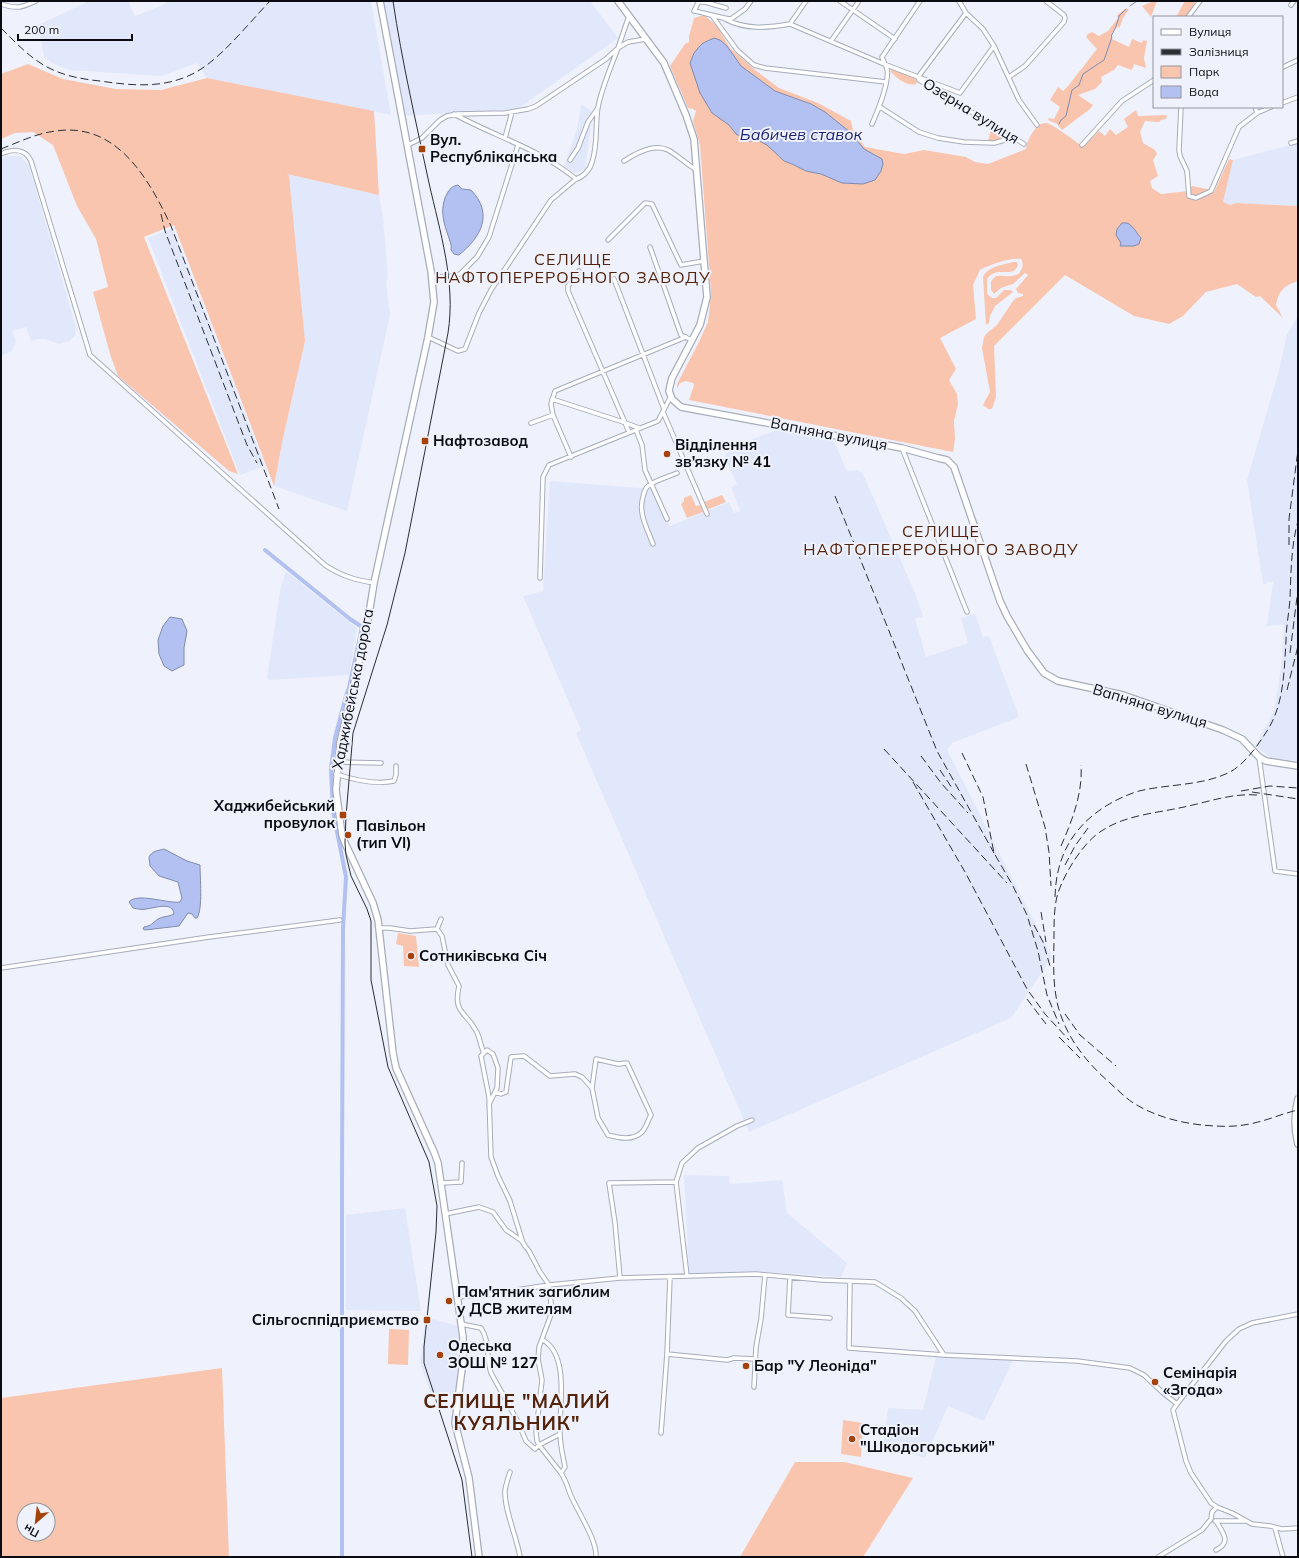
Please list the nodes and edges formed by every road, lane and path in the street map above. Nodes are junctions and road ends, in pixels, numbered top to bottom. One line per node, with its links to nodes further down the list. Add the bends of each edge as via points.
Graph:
1 (36, 1): 14 (street, via 20,8)
2 (380, 1): 53 (street, Хаджибейська дорога)
3 (618, 1): 19 (street)
4 (751, 1): 22 (street, via 745,10 731,19)
5 (806, 1): 23 (street)
6 (840, 1): 17 (street)
7 (859, 1): 17 (street)
8 (920, 1): 25 (street)
9 (959, 1): 18 (street)
10 (1046, 1): 33 (street, via 1065,18 1025,66)
11 (1200, 1): 20 (street)
12 (1294, 1): 15 (street)
13 (699, 2): 16 (street); 21 (street, via 694,11)
14 (1, 4)
15 (1291, 5)
16 (726, 8)
17 (853, 10): 25 (street); 26 (street)
18 (966, 13): 27 (street, via 983,28); 32 (street)
19 (629, 16): 24 (street); 28 (street)
20 (1189, 16)
21 (713, 17): 22 (street); 35 (street, via 737,50 754,65)
22 (725, 19): 23 (street, via 739,25 754,27)
23 (790, 24): 26 (street)
24 (646, 39): 28 (street, via 628,42); 59 (street, via 664,63 686,115 694,139)
25 (894, 39): 30 (street, via 882,57)
26 (831, 41): 30 (street)
27 (994, 46): 32 (street, via 960,93); 33 (street)
28 (618, 48): 38 (street); 43 (street, via 606,59 536,106)
29 (1298, 60): 31 (street)
30 (884, 64): 32 (street); 35 (street, via 887,70)
31 (1283, 66)
32 (918, 77): 49 (street, Озерна вулиця, via 922,84 976,114)
33 (1009, 77): 47 (street, via 1019,100)
34 (1153, 81): 55 (street, via 1122,101)
35 (886, 82): 39 (street)
36 (1298, 97): 37 (street)
37 (1283, 103)
38 (598, 107): 57 (street); 60 (street, via 592,164 587,172)
39 (880, 107): 46 (street); 49 (street, via 920,132 938,138 994,143)
40 (1181, 108): 44 (street, via 1180,156 1187,171 1190,197 1196,198 1211,191 1238,127)
41 (1256, 108): 44 (street)
42 (1268, 108): 44 (street)
43 (512, 112): 45 (street); 48 (street)
44 (1258, 113)
45 (454, 114): 48 (street); 53 (street, via 443,117 422,138)
46 (872, 124)
47 (1037, 125)
48 (505, 138): 54 (street)
49 (1012, 138): 52 (street, Озерна вулиця)
50 (1298, 141): 51 (street)
51 (1291, 143)
52 (1024, 144)
53 (408, 145): 65 (street, Хаджибейська дорога)
54 (518, 145): 60 (street); 65 (street, via 489,237 477,257 460,274)
55 (1082, 145)
56 (1, 154): 88 (street, via 19,150 31,161 90,355 321,561 344,576)
57 (570, 160)
58 (624, 161): 59 (street, via 635,153 652,148 667,149)
59 (697, 170): 63 (street)
60 (576, 178): 67 (street, via 551,200 490,290 465,349 458,351)
61 (608, 240): 63 (street, via 645,203 652,204 680,265)
62 (650, 247): 68 (street, via 681,335)
63 (704, 261): 69 (street, via 707,297 700,325)
64 (579, 271): 71 (street, via 568,286 568,291)
65 (432, 277): 67 (street, Хаджибейська дорога, via 434,302)
66 (614, 279): 70 (street)
67 (428, 337): 88 (street, Хаджибейська дорога)
68 (686, 337): 69 (street); 70 (street)
69 (692, 340): 72 (street, via 672,378)
70 (643, 355): 71 (street); 74 (street)
71 (602, 371): 73 (street, via 555,391); 76 (street)
72 (670, 396): 74 (street); 80 (street, Вапняна вулиця, via 681,407)
73 (552, 399): 75 (street); 76 (street)
74 (664, 410): 78 (street, via 658,421); 84 (street)
75 (554, 414): 77 (street); 81 (street)
76 (623, 422): 78 (street); 79 (street)
77 (531, 423)
78 (637, 429): 79 (street); 83 (street)
79 (629, 432): 81 (street)
80 (902, 448): 89 (street); 90 (street, Вапняна вулиця, via 942,459 954,467 1000,601 1027,650 1044,673 1058,680 1123,695 1223,730 1242,739)
81 (571, 457): 87 (street, via 549,466 543,477)
82 (677, 473): 83 (street)
83 (650, 484): 85 (street); 86 (street, via 640,504)
84 (707, 514)
85 (667, 519)
86 (653, 544)
87 (540, 578)
88 (374, 583): 91 (street, Хаджибейська дорога, via 366,632)
89 (967, 612)
90 (1259, 757): 94 (street, via 1276,764); 96 (street, via 1275,871)
91 (337, 762): 92 (street); 95 (street, Хаджибейська дорога)
92 (382, 763)
93 (396, 766): 95 (street, via 394,780 387,782)
94 (1298, 766)
95 (336, 774): 99 (street, Хаджибейська дорога, via 342,835 373,903)
96 (1298, 874)
97 (440, 919): 100 (street)
98 (340, 920): 101 (street)
99 (378, 928): 100 (street, via 410,931); 111 (street, Хаджибейська дорога, via 396,1068 434,1152)
100 (438, 929): 102 (street, via 442,936 448,966 459,986 458,1004 461,1012 476,1029)
101 (1, 968)
102 (484, 1053): 104 (street, via 487,1050 494,1054 498,1075); 106 (street, via 481,1056)
103 (592, 1088): 103 (street, via 598,1118 608,1135 623,1139 642,1132 651,1115 626,1063 618,1064 596,1059); 104 (street, via 582,1077 575,1074 550,1076 524,1056 516,1056 511,1057 506,1092)
104 (496, 1092): 106 (street)
105 (1298, 1099): 108 (street, via 1295,1116)
106 (490, 1104): 113 (street, via 491,1157 510,1201)
107 (752, 1120): 110 (street, via 736,1126 698,1148 682,1163)
108 (1298, 1144)
109 (462, 1163): 111 (street, via 461,1182)
110 (676, 1182): 115 (street); 118 (street, via 609,1183)
111 (442, 1183): 112 (street, Хаджибейська дорога)
112 (445, 1214): 113 (street, via 479,1207 485,1209 493,1212 506,1230); 121 (street, Хаджибейська дорога)
113 (522, 1241): 120 (street)
114 (765, 1275): 115 (street); 117 (street); 128 (street, via 762,1319)
115 (687, 1276): 116 (street)
116 (670, 1277): 118 (street); 126 (street)
117 (790, 1277): 119 (street); 123 (street, via 788,1315)
118 (620, 1278): 120 (street)
119 (850, 1281): 127 (street, via 875,1282 901,1298 915,1311); 127 (street, via 849,1348)
120 (549, 1285): 121 (street); 125 (street, via 552,1312)
121 (457, 1297): 124 (street, Хаджибейська дорога)
122 (1298, 1314): 130 (street, via 1252,1323 1239,1329 1226,1340)
123 (830, 1318)
124 (460, 1324): 133 (street, via 481,1328 486,1335 488,1366 494,1382 518,1422 526,1441 535,1448); 145 (street, Хаджибейська дорога, via 464,1351 455,1423 469,1478)
125 (543, 1340): 132 (street, via 552,1347 562,1384); 133 (street, via 538,1358 542,1380 536,1432)
126 (667, 1354): 128 (street, via 727,1360); 131 (street)
127 (944, 1355): 130 (street, via 1068,1360 1130,1368 1140,1372)
128 (755, 1359): 129 (street)
129 (754, 1387)
130 (1177, 1404): 136 (street, via 1173,1410 1186,1461 1191,1474)
131 (661, 1433)
132 (560, 1434): 133 (street); 135 (street, via 565,1467)
133 (540, 1446): 135 (street)
134 (510, 1472): 146 (street, via 505,1492)
135 (562, 1473): 147 (street, via 575,1506 587,1526)
136 (1211, 1503): 137 (street); 138 (street)
137 (1217, 1507): 138 (street); 141 (street)
138 (1212, 1512): 139 (street)
139 (1211, 1519): 140 (street); 148 (street, via 1197,1535)
140 (1216, 1521): 141 (street); 144 (street, via 1225,1541 1223,1546)
141 (1246, 1521): 142 (street)
142 (1275, 1528): 143 (street); 149 (street)
143 (1298, 1528)
144 (1216, 1550)
145 (479, 1557)
146 (520, 1557)
147 (596, 1557)
148 (1158, 1557)
149 (1283, 1557)

